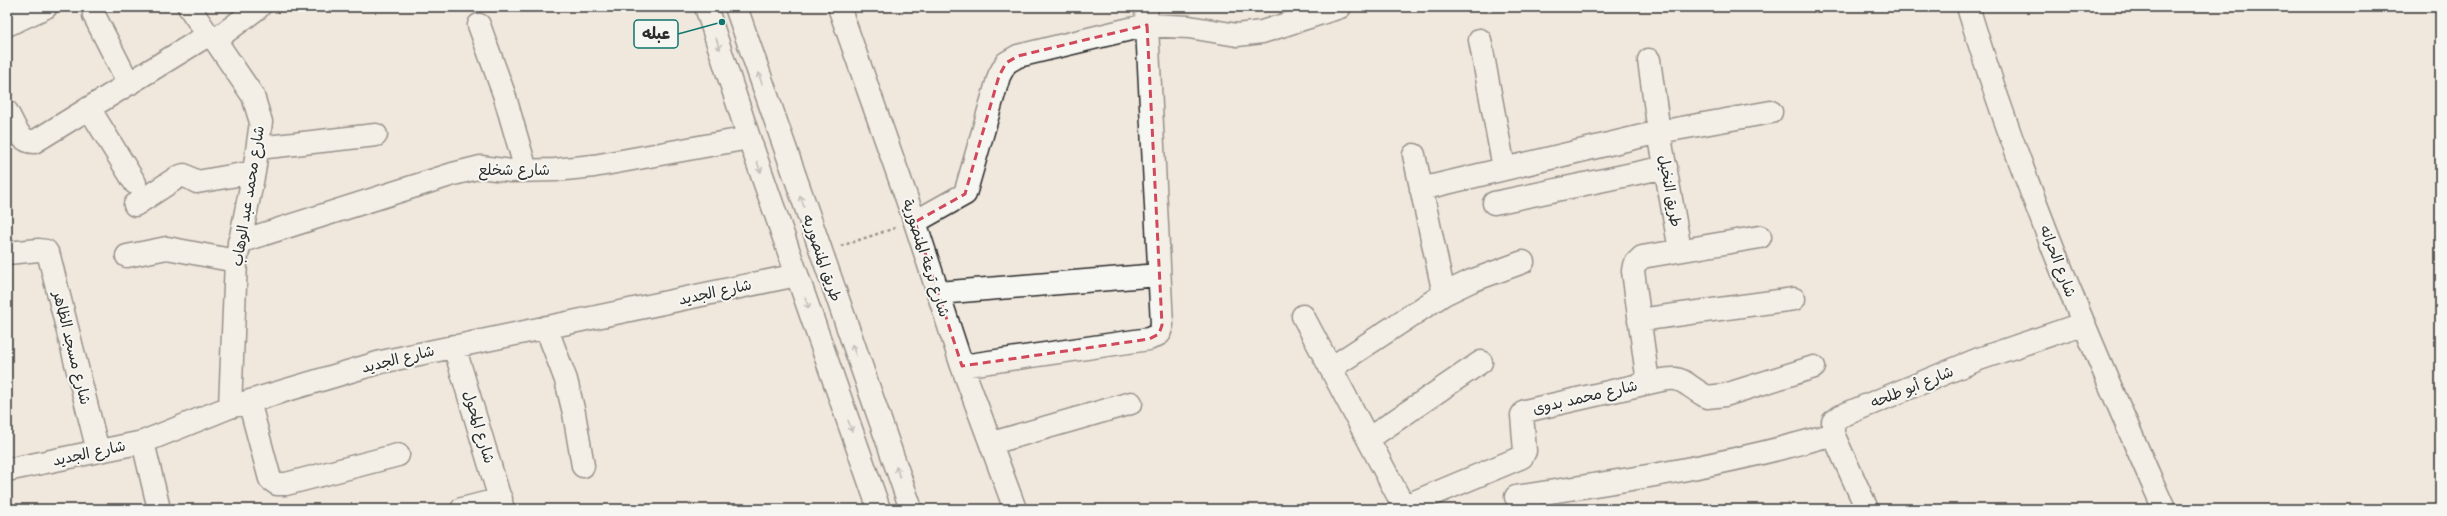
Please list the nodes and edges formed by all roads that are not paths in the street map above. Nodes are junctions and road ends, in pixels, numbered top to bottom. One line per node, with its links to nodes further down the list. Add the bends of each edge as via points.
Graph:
1 (46, 7): 11 (street)
2 (188, 7): 13 (street, شارع محمد عبد الوهاب)
3 (259, 7): 13 (street)
4 (706, 7): 22 (street, طريق المنصوريه, one-way to 22)
5 (736, 7): 72 (street, طريق المنصوريه, one-way to 5)
6 (839, 7): 33 (street, شارع ترعة المنصورية)
7 (1340, 7): 10 (street, via 1262,32 1237,35)
8 (1968, 7): 47 (street, شارع الحرانه, via 1989,77)
9 (94, 15): 16 (street)
10 (1146, 16): 33 (street, via 1018,56 1006,63 999,76 965,194); 41 (street)
11 (7, 25)
12 (479, 25): 27 (street, via 504,94)
13 (211, 37): 16 (street); 23 (street, شارع محمد عبد الوهاب, via 252,96 258,109 261,122)
14 (1480, 40): 26 (street)
15 (1648, 60): 20 (street, طريق النخيل)
16 (129, 84): 17 (street)
17 (89, 108): 18 (street, via 34,142 27,142 22,138); 29 (street)
18 (7, 112)
19 (1771, 112): 20 (street)
20 (1659, 132): 25 (street, طريق النخيل); 26 (street)
21 (376, 135): 23 (street)
22 (749, 138): 27 (street, شارع شخلع, via 594,166); 40 (street, طريق المنصوريه, one-way to 40)
23 (258, 148): 28 (street, شارع محمد عبد الوهاب)
24 (1414, 155): 30 (street)
25 (1666, 167): 31 (street); 35 (street, طريق النخيل)
26 (1504, 168): 30 (street)
27 (526, 170): 36 (street, شارع شخلع, via 481,168 453,174)
28 (254, 172): 32 (street, via 197,182 184,176 178,177); 36 (street, شارع محمد عبد الوهاب)
29 (135, 183)
30 (1421, 189): 43 (street)
31 (1494, 203)
32 (134, 205)
33 (908, 224): 42 (street, شارع ترعة المنصورية)
34 (1760, 237): 35 (street, شارع محمد بدوى)
35 (1680, 250): 46 (street, شارع محمد بدوى, via 1642,257 1634,265)
36 (237, 251): 38 (street, via 167,248); 56 (street, شارع محمد عبد الوهاب)
37 (7, 253): 61 (street, شارع مسجد الظاهر, via 39,250 46,251 49,256)
38 (127, 256)
39 (1523, 262): 43 (street)
40 (797, 275): 48 (street, شارع الجديد); 71 (street, طريق المنصوريه, one-way to 71)
41 (1159, 275): 42 (street); 51 (street, via 1161,330 1155,338)
42 (938, 293): 51 (street, شارع ترعة المنصورية)
43 (1444, 294): 53 (street)
44 (1794, 299): 46 (street)
45 (1303, 316): 53 (street)
46 (1639, 320): 54 (street, شارع محمد بدوى)
47 (2082, 324): 57 (street, شارع أبو طلحه, via 1979,360 1840,416 1833,422); 75 (street, شارع الحرانه)
48 (546, 327): 49 (street, شارع الجديد); 64 (street, via 566,380)
49 (454, 346): 56 (street, شارع الجديد, via 381,362); 67 (street, شارع المحول)
50 (1481, 362): 58 (street)
51 (962, 366): 60 (street, شارع ترعة المنصورية)
52 (1814, 366): 54 (street, via 1724,395 1707,396 1675,377)
53 (1331, 368): 58 (street)
54 (1648, 383): 63 (street, شارع محمد بدوى, via 1525,411 1522,420 1525,451 1522,457)
55 (1132, 403): 60 (street)
56 (240, 404): 59 (street, شارع الجديد); 62 (street, شارع محمد عبد الوهاب, via 270,479 278,484)
57 (1833, 434): 66 (street, via 1768,453); 74 (street)
58 (1368, 439): 68 (street)
59 (143, 442): 61 (street, شارع الجديد); 69 (street)
60 (992, 443): 73 (street, شارع ترعة المنصورية)
61 (98, 451): 65 (street, شارع الجديد)
62 (398, 455)
63 (1507, 464): 66 (street); 68 (street, شارع محمد بدوى)
64 (583, 466)
65 (7, 470)
66 (1518, 503)
67 (502, 504): 70 (street)
68 (1401, 508)
69 (159, 509)
70 (462, 509)
71 (879, 509)
72 (911, 509)
73 (1015, 509)
74 (1867, 509)
75 (2164, 509)

